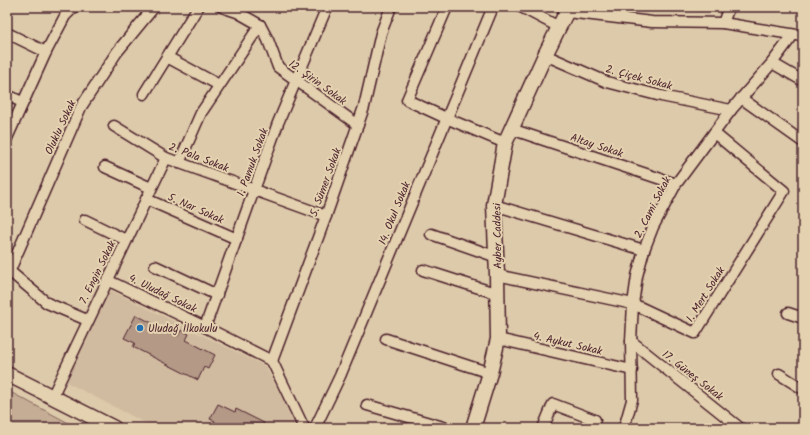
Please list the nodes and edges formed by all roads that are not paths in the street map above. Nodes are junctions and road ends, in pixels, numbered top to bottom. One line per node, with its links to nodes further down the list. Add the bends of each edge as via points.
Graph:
1 (74, 7): 18 (street, via 66,16)
2 (154, 7): 54 (street, Oluklu Sokak, via 117,52 81,107)
3 (198, 7): 20 (street)
4 (222, 7): 12 (street)
5 (326, 7): 22 (street, 1. Pamuk Sokak)
6 (391, 7): 31 (street, 5. Sümer Sokak, via 381,32)
7 (447, 7): 30 (street, via 407,100)
8 (493, 7): 30 (street, 14. Okul Sokak)
9 (521, 7): 15 (street)
10 (729, 7): 13 (street)
11 (568, 9): 13 (street, via 652,22); 15 (main road, Ayber Caddesi)
12 (238, 10): 14 (street)
13 (723, 23): 17 (street)
14 (260, 25): 22 (street, 12. Şirin Sokak, via 278,67); 24 (street)
15 (559, 27): 19 (main road, Ayber Caddesi)
16 (7, 33): 18 (street)
17 (798, 35): 21 (street, 2. Cami Sokak)
18 (46, 52): 28 (street)
19 (544, 55): 29 (street, 2. Çiçek Sokak, via 607,82); 33 (main road, Ayber Caddesi)
20 (167, 57): 24 (street); 25 (street)
21 (772, 62): 23 (street); 27 (street, 2. Cami Sokak)
22 (296, 81): 31 (street, 12. Şirin Sokak); 43 (street, 1. Pamuk Sokak)
23 (803, 81)
24 (219, 85): 39 (street, via 201,113)
25 (144, 94)
26 (7, 95): 28 (street)
27 (741, 98): 29 (street, 2. Cami Sokak); 36 (street)
28 (22, 102): 35 (street)
29 (731, 110): 34 (street, 2. Cami Sokak)
30 (446, 118): 37 (street); 79 (street, 14. Okul Sokak, via 340,376)
31 (358, 125): 46 (street, 5. Sümer Sokak)
32 (114, 126): 38 (street, 2. Pala Sokak)
33 (511, 129): 37 (main road, Ayber Caddesi); 41 (street, Altay Sokak)
34 (714, 133): 41 (street, 2. Cami Sokak); 60 (street, 1. Mert Sokak, via 784,191 695,333)
35 (7, 138)
36 (803, 142)
37 (505, 143): 45 (main road, Ayber Caddesi)
38 (166, 158): 39 (street, 2. Pala Sokak); 42 (street, 7. Engin Sokak)
39 (179, 163): 43 (street, 2. Pala Sokak)
40 (105, 167): 42 (street)
41 (676, 184): 51 (street, 2. Cami Sokak)
42 (151, 188): 44 (street, 7. Engin Sokak)
43 (254, 190): 46 (street, 2. Pala Sokak); 49 (street, 1. Pamuk Sokak)
44 (146, 199): 49 (street, 5. Nar Sokak); 50 (street, 7. Engin Sokak)
45 (494, 205): 51 (street); 52 (main road, Ayber Caddesi)
46 (326, 216): 68 (street, 5. Sümer Sokak)
47 (85, 220): 50 (street)
48 (431, 234): 52 (street)
49 (237, 239): 59 (street, 1. Pamuk Sokak)
50 (126, 240): 57 (street, 7. Engin Sokak)
51 (644, 250): 60 (street, 2. Cami Sokak, via 636,276)
52 (497, 257): 56 (main road, Ayber Caddesi)
53 (154, 266): 59 (street)
54 (8, 270): 63 (street, via 47,303)
55 (423, 270): 58 (street)
56 (497, 275): 58 (main road, Ayber Caddesi); 60 (street, 1. Mert Sokak)
57 (107, 280): 63 (street, 7. Engin Sokak); 64 (street, 4. Uludağ Sokak)
58 (498, 294): 66 (main road, Ayber Caddesi)
59 (217, 295): 64 (street, 1. Pamuk Sokak)
60 (633, 304): 67 (street, 2. Cami Sokak)
61 (788, 313): 62 (street)
62 (803, 318)
63 (87, 320): 74 (street, 7. Engin Sokak)
64 (205, 327): 68 (street, 4. Uludağ Sokak)
65 (386, 339): 70 (street)
66 (498, 339): 69 (street, 4. Aykut Sokak); 70 (main road, Ayber Caddesi)
67 (631, 342): 69 (street, 2. Cami Sokak); 84 (street, 17. Güneş Sokak)
68 (272, 361): 78 (street)
69 (632, 370): 83 (street, 2. Cami Sokak, via 632,400)
70 (490, 372): 81 (main road, Ayber Caddesi)
71 (7, 374): 74 (main road)
72 (779, 374): 73 (street)
73 (803, 389)
74 (52, 397): 77 (main road)
75 (367, 405): 80 (street)
76 (595, 420): 82 (street, via 553,404)
77 (114, 428)
78 (304, 428)
79 (315, 428)
80 (447, 428)
81 (473, 428)
82 (543, 428)
83 (624, 428)
84 (740, 428)

